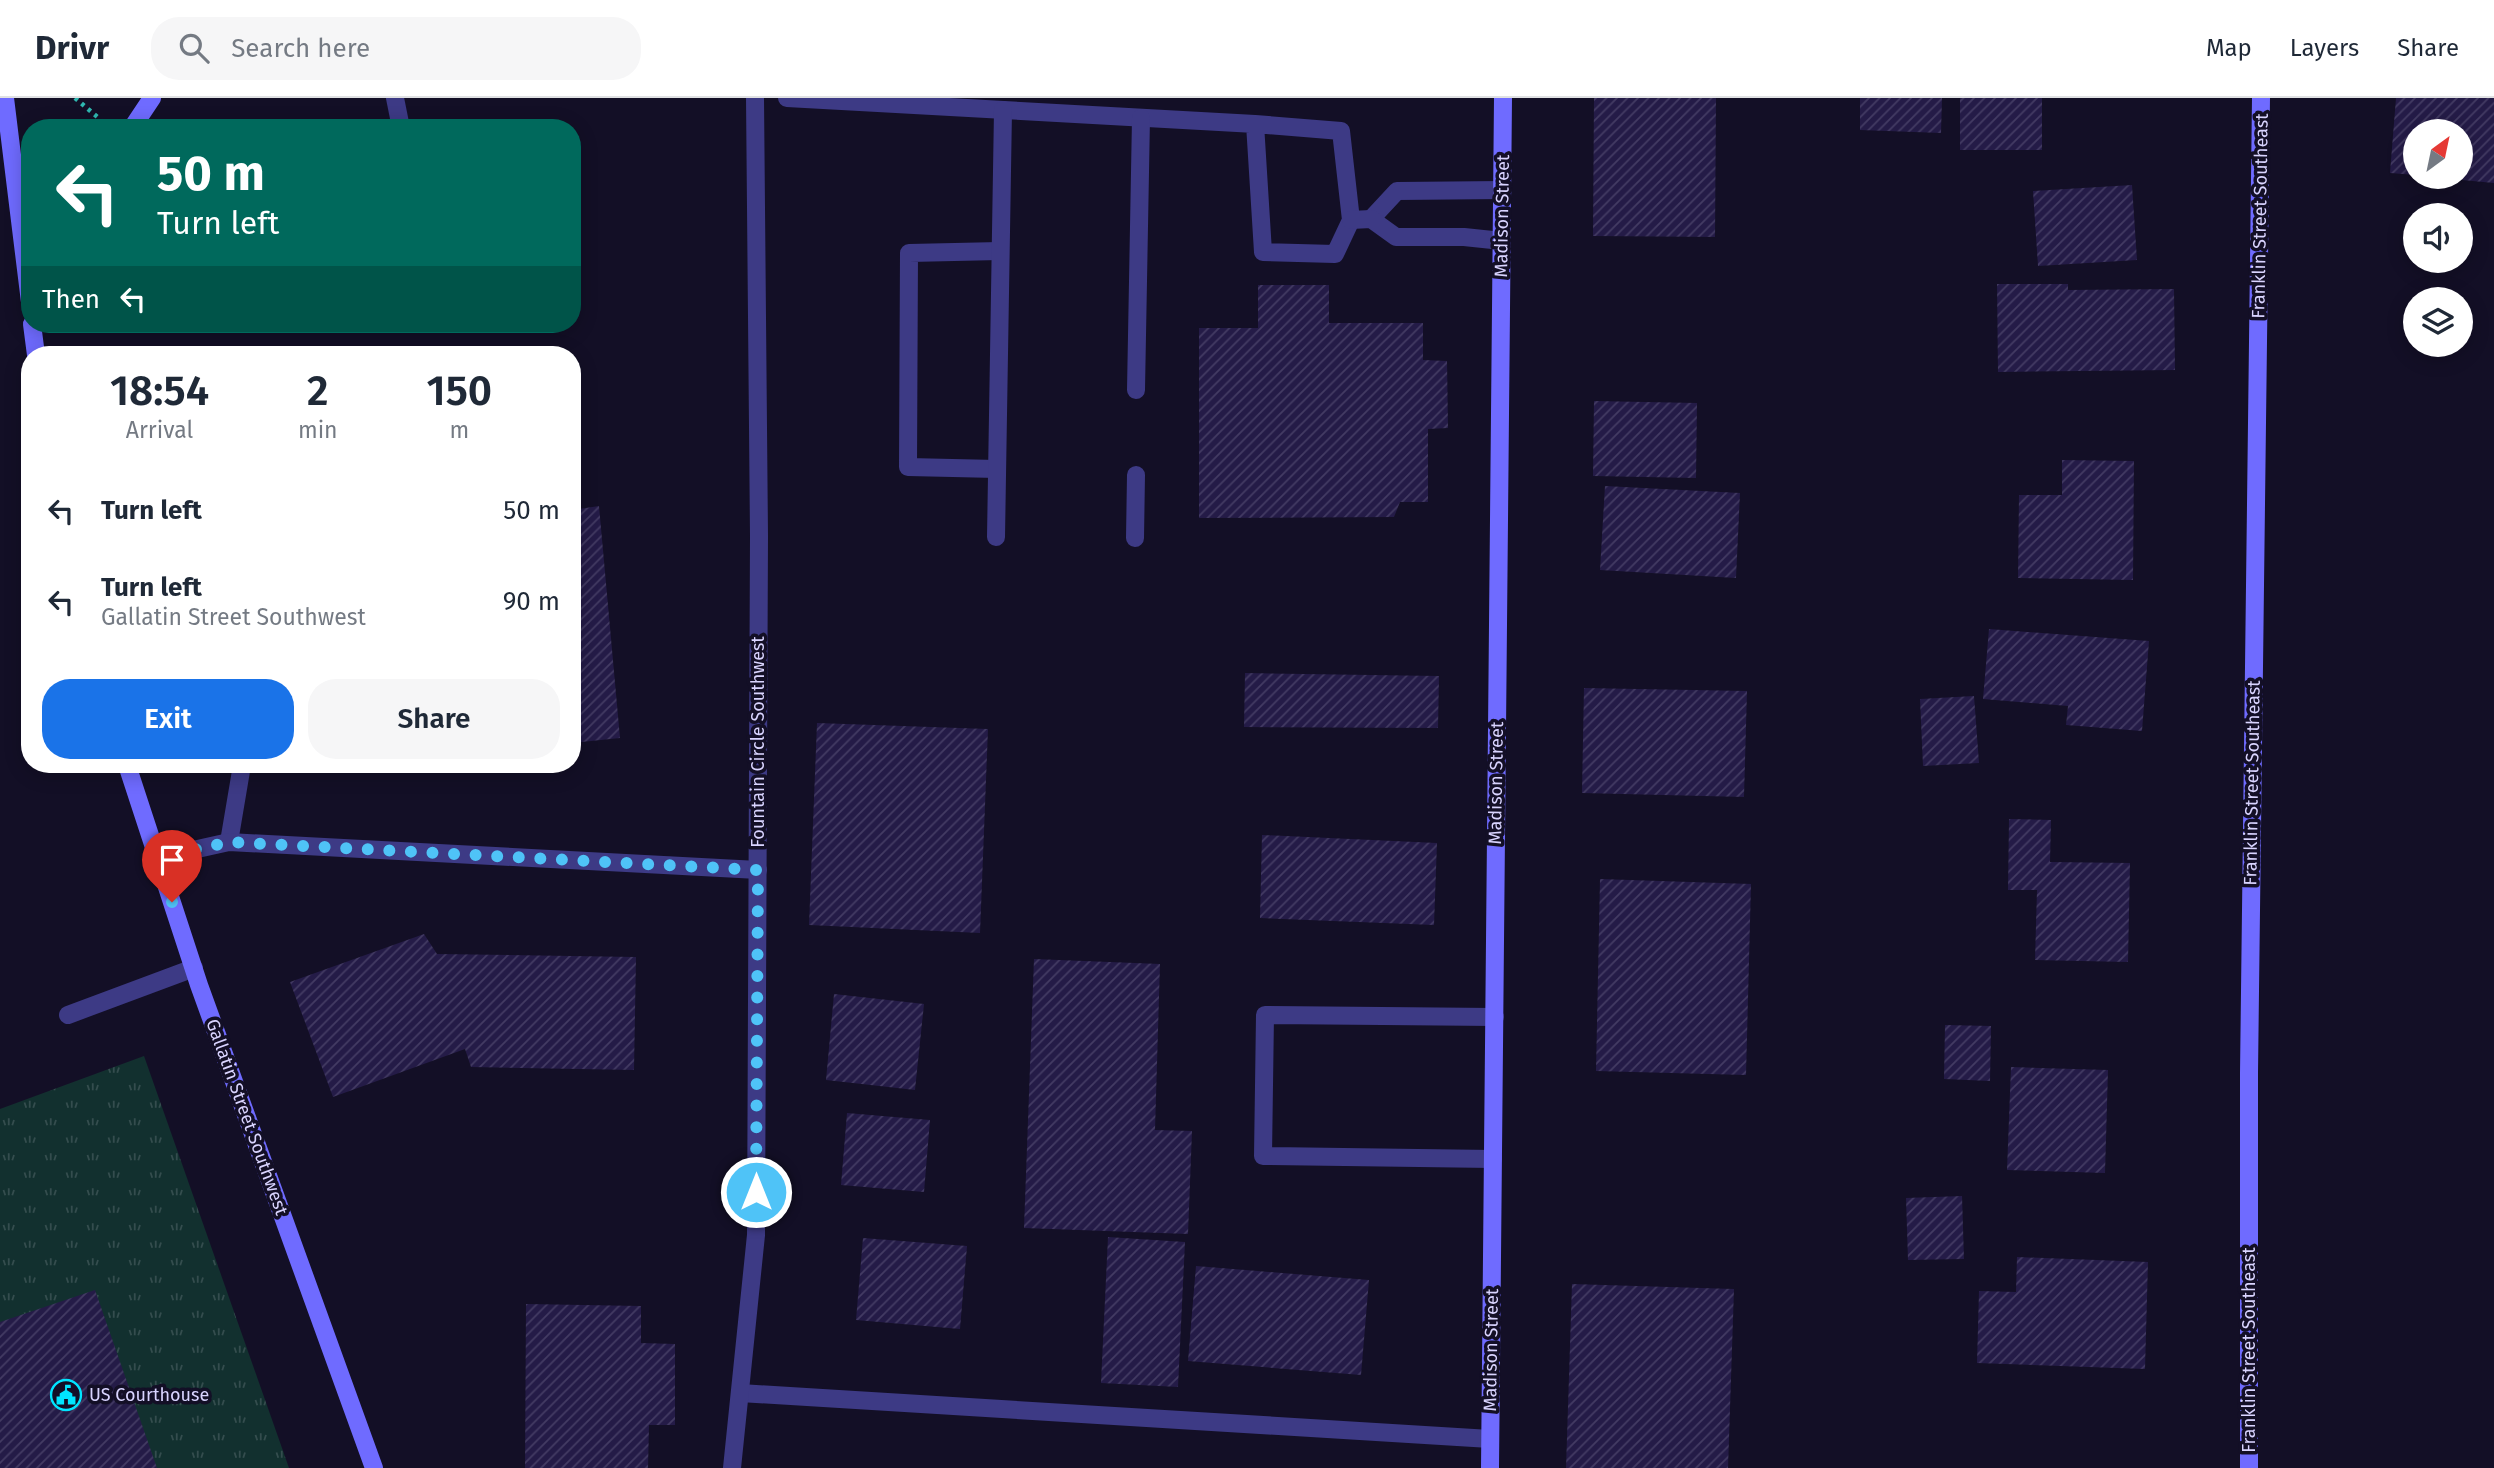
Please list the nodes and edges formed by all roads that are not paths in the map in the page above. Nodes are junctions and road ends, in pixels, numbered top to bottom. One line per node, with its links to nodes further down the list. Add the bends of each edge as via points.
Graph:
1 (5, 98): 16 (street)
2 (152, 98): 10 (street)
3 (395, 98): 11 (street)
4 (755, 98): 28 (street, Fountain Circle Southwest)
5 (787, 98): 8 (street)
6 (1503, 98): 13 (street, Madison Street)
7 (2261, 98): 38 (street, Franklin Street Southeast)
8 (1003, 110): 9 (street); 18 (street)
9 (1141, 118): 12 (street); 19 (street)
10 (138, 119)
11 (399, 119)
12 (1255, 124): 15 (street, via 1341,131); 15 (street, via 1263,252 1335,254)
13 (1503, 190): 14 (street, via 1397,191); 17 (street, Madison Street)
14 (1371, 219): 15 (street); 17 (street, via 1396,237)
15 (1351, 220)
16 (21, 229)
17 (1502, 242): 31 (street, Madison Street)
18 (1000, 251): 20 (street); 20 (street, via 908,253 908,467)
19 (1136, 390)
20 (997, 469): 22 (street)
21 (1136, 475): 23 (street)
22 (996, 537)
23 (1135, 538)
24 (130, 773): 27 (street, Gallatin Street Southwest)
25 (241, 773): 26 (street)
26 (229, 842): 27 (street); 28 (street)
27 (157, 858): 29 (street, Gallatin Street Southwest)
28 (758, 870): 33 (street, Fountain Circle Southwest, via 756,1235)
29 (194, 968): 30 (street); 35 (street, Gallatin Street Southwest)
30 (68, 1015)
31 (1495, 1017): 32 (street, Madison Street); 32 (street, via 1265,1015 1263,1156)
32 (1493, 1159): 34 (street, Madison Street)
33 (740, 1393): 34 (street); 36 (street, Fountain Circle Southwest)
34 (1490, 1439): 37 (street, Madison Street)
35 (374, 1468)
36 (732, 1468)
37 (1490, 1468)
38 (2249, 1468)

